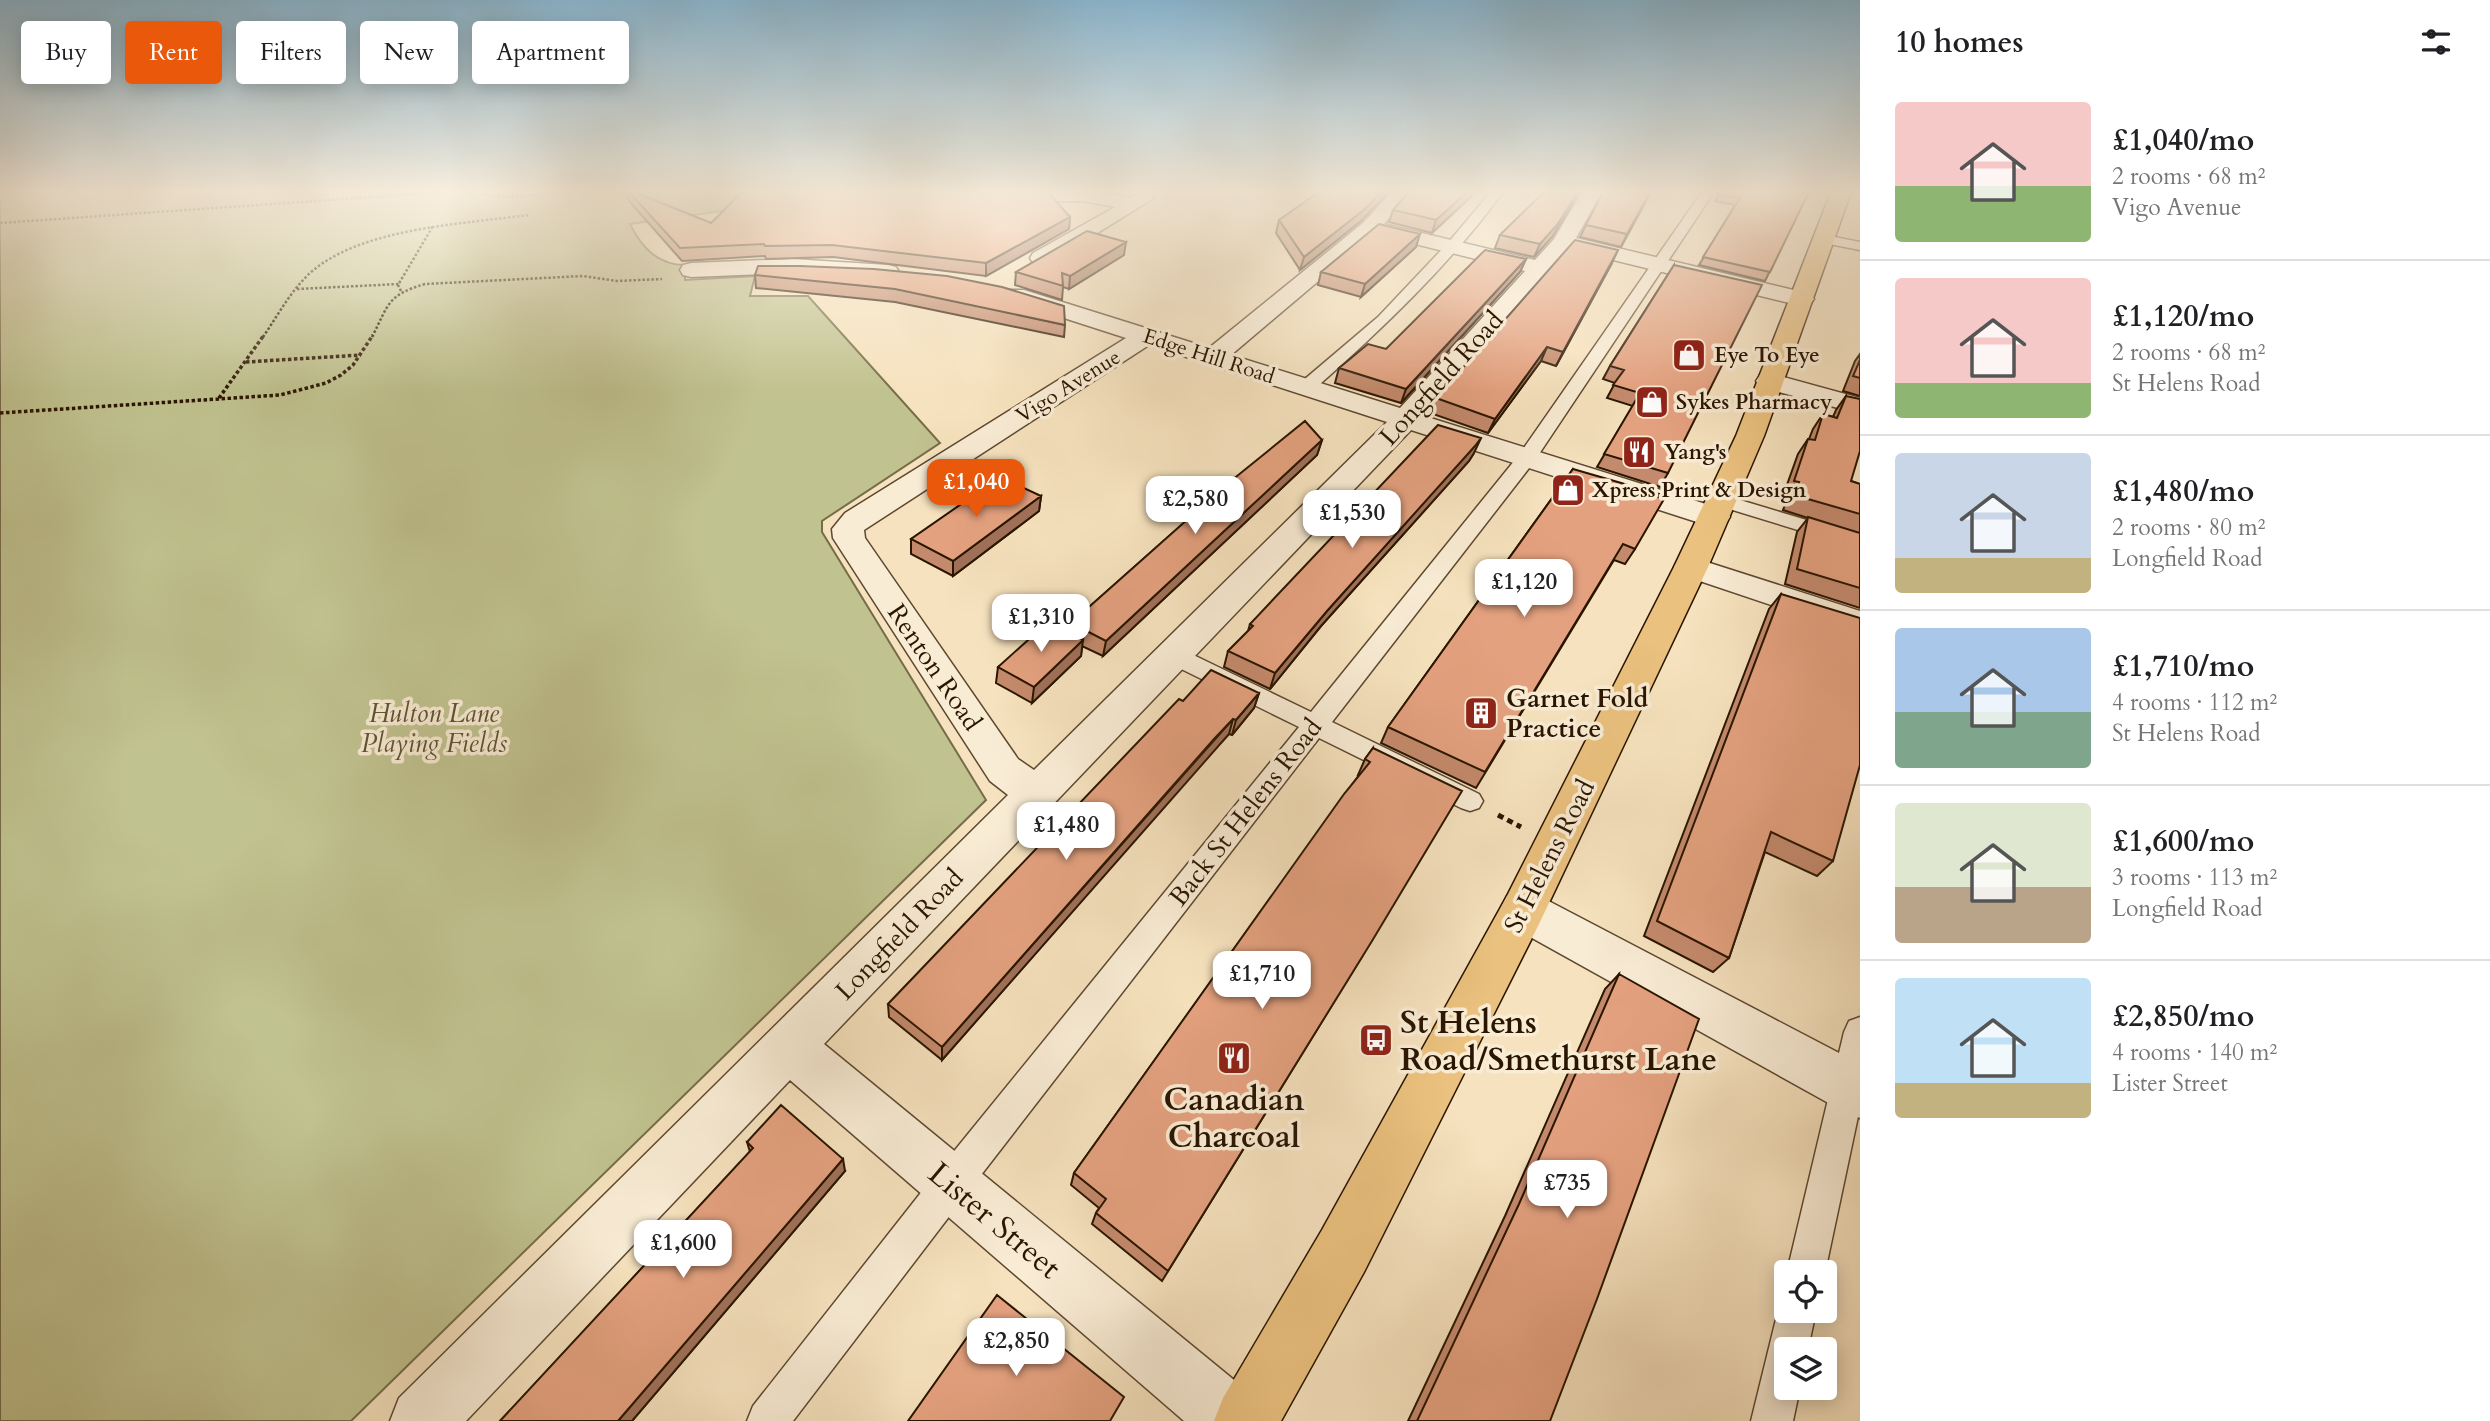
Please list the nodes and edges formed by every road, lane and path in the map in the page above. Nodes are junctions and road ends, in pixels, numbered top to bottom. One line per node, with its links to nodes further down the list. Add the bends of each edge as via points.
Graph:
1 (333, 258): 14 (path, via 314,270)
2 (414, 258): 13 (path)
3 (1040, 258): 17 (street, Edge Hill Road, via 1008,277)
4 (1332, 258): 19 (street)
5 (1441, 258): 22 (lane, via 1383,320)
6 (1548, 258): 26 (street, Longfield Road)
7 (1586, 258): 10 (street)
8 (1661, 258): 10 (lane, Back St Helens Road)
9 (1831, 258): 16 (main road, St Helens Road)
10 (1656, 265): 16 (street); 27 (lane, Back St Helens Road)
11 (691, 270): 12 (street, via 792,266); 15 (path, via 689,277 442,282)
12 (915, 275)
13 (399, 284): 14 (path); 15 (path)
14 (297, 289): 20 (path)
15 (401, 291): 18 (path, via 393,297)
16 (1801, 299): 21 (main road, St Helens Road)
17 (1147, 336): 19 (street, Edge Hill Road); 29 (street, Vigo Avenue)
18 (361, 355): 20 (path); 23 (path, via 346,373 305,391)
19 (1212, 358): 22 (street, Edge Hill Road)
20 (245, 362): 23 (path)
21 (1769, 381): 24 (street); 28 (main road, St Helens Road)
22 (1306, 388): 26 (street, Edge Hill Road)
23 (218, 399): 25 (path)
24 (1860, 406)
25 (0, 414)
26 (1405, 420): 27 (street, Edge Hill Road); 33 (street, Longfield Road)
27 (1526, 459): 28 (street, Edge Hill Road); 34 (lane, Back St Helens Road)
28 (1717, 509): 30 (lane); 31 (main road, St Helens Road)
29 (848, 529): 35 (street, Renton Road, via 849,538 1004,770)
30 (1860, 543)
31 (1691, 567): 32 (street); 37 (main road, St Helens Road)
32 (1860, 623)
33 (1173, 655): 34 (lane); 35 (street, Longfield Road)
34 (1314, 724): 36 (lane); 42 (lane, Back St Helens Road)
35 (1036, 793): 40 (street, Longfield Road)
36 (1470, 801): 37 (path)
37 (1556, 845): 38 (main road, St Helens Road)
38 (1523, 910): 41 (street); 48 (main road, St Helens Road, via 1343,1251)
39 (1860, 1032): 41 (lane)
40 (789, 1047): 42 (street, Lister Street); 45 (street, Longfield Road)
41 (1854, 1088): 43 (lane)
42 (951, 1184): 46 (lane, Back St Helens Road); 47 (street, Lister Street)
43 (1808, 1260)
44 (1777, 1400): 49 (lane)
45 (422, 1421)
46 (768, 1421)
47 (1233, 1421)
48 (1246, 1421)
49 (1772, 1421)

